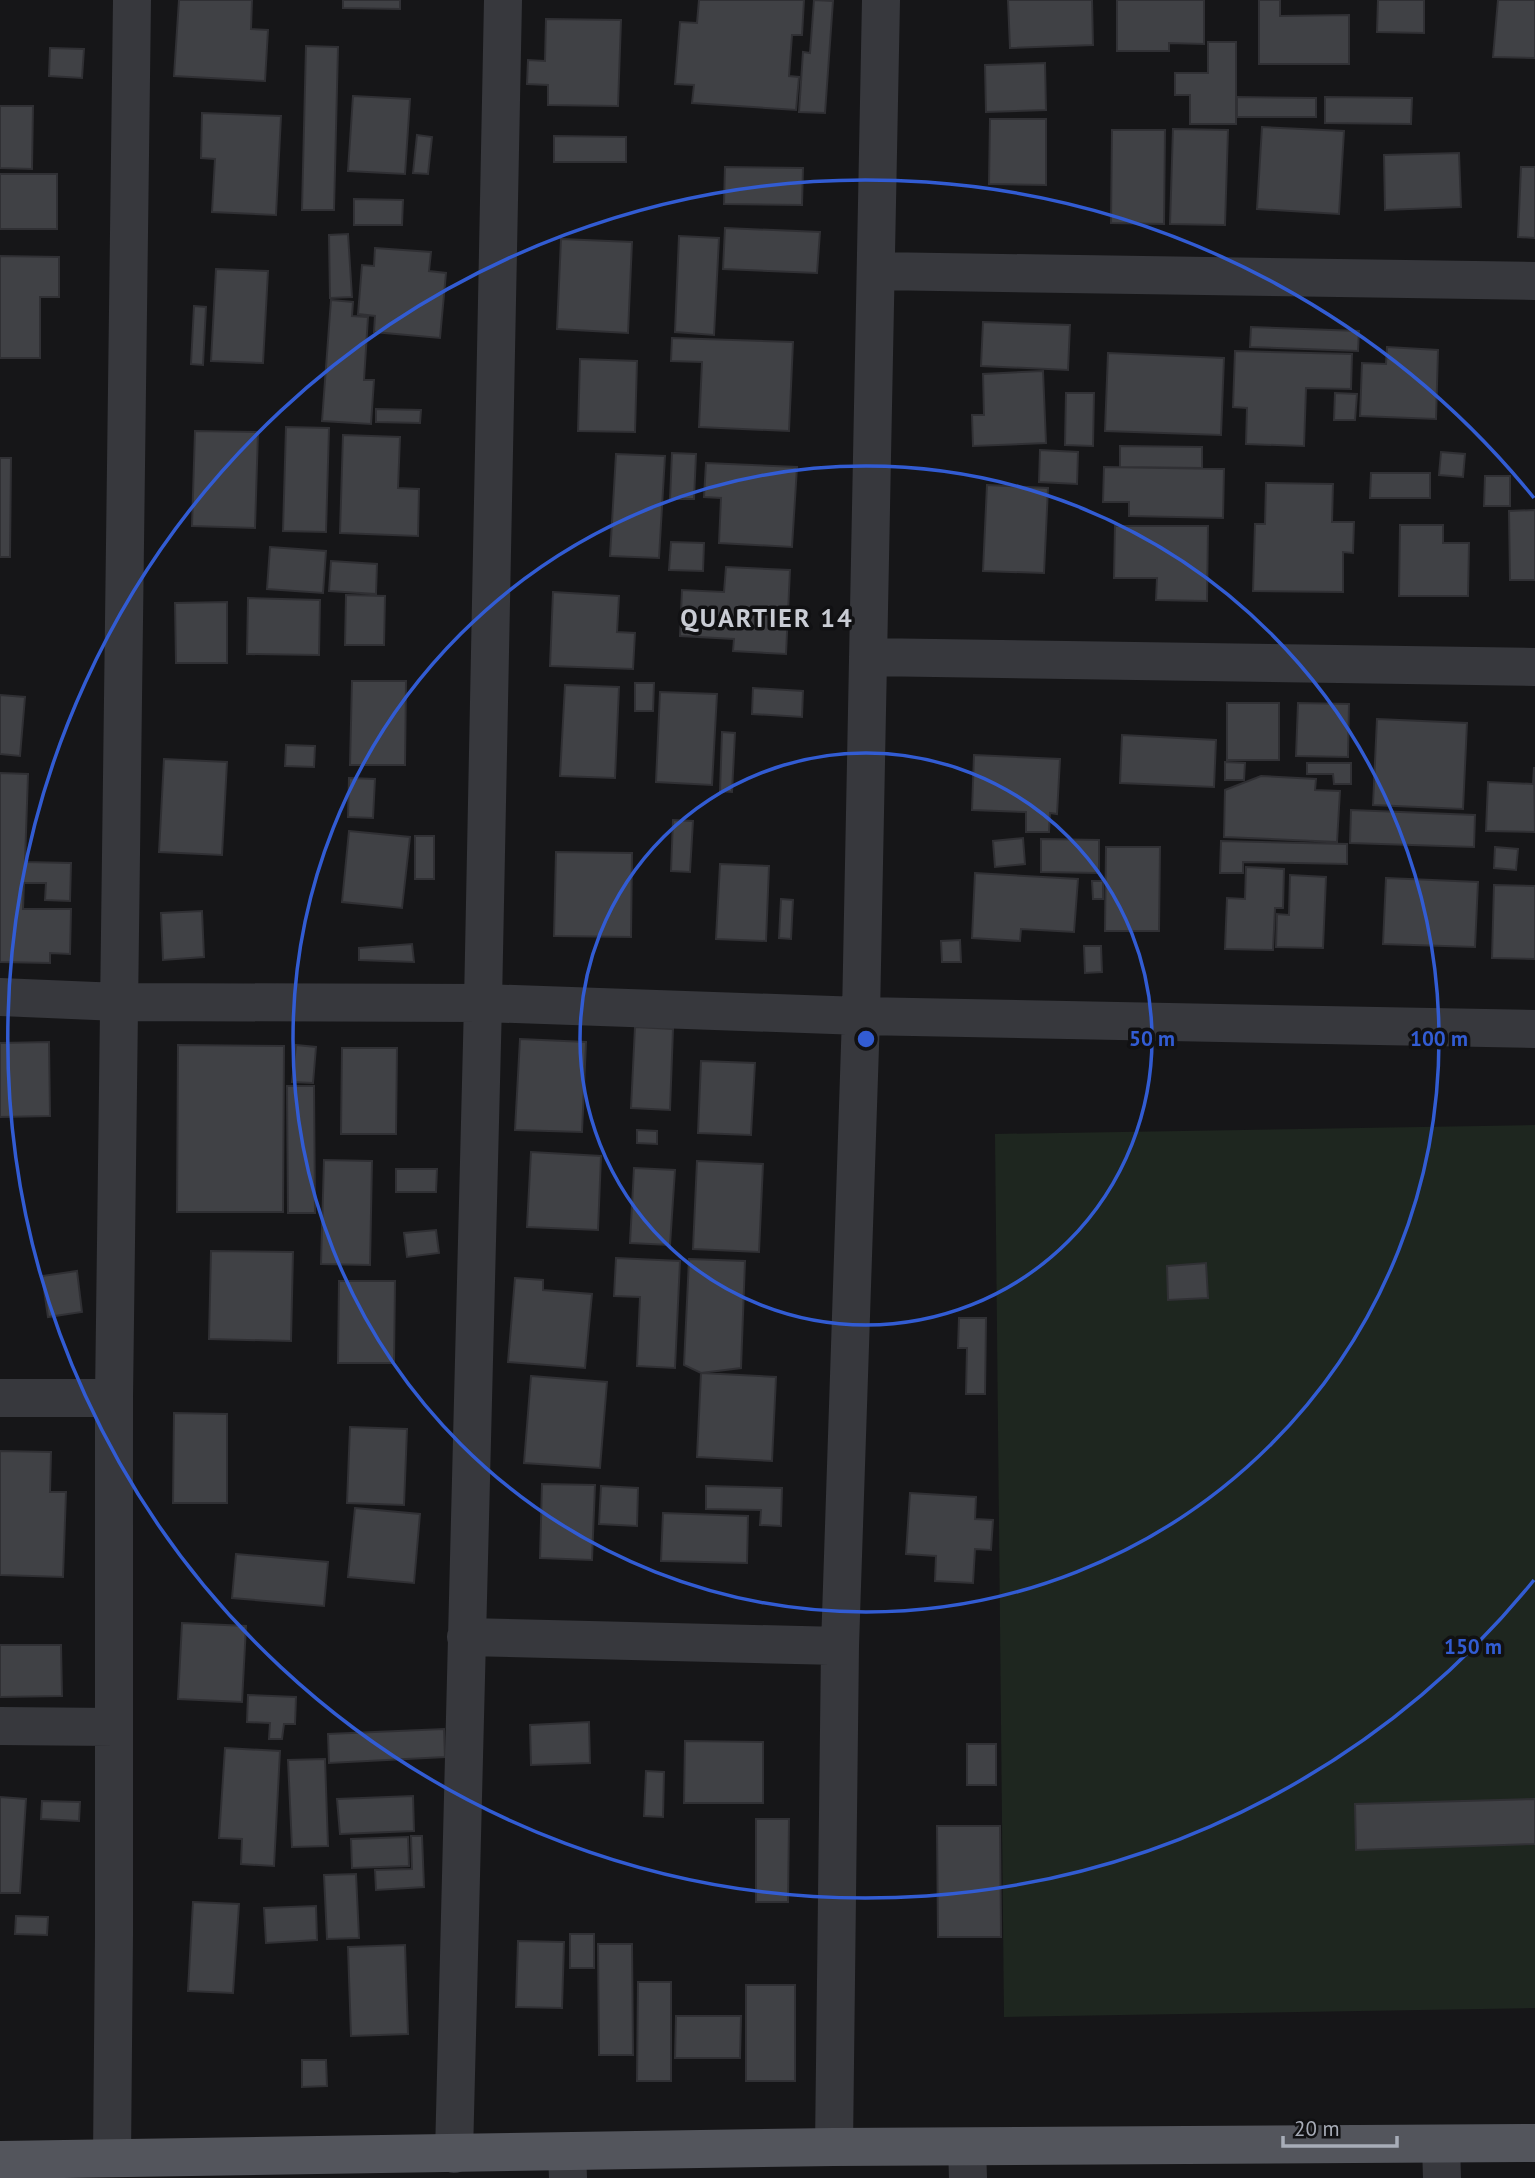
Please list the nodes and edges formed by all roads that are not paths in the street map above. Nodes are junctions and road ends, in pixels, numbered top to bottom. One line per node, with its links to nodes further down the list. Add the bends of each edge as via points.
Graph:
1 (132, 0): 9 (street)
2 (503, 0): 10 (street)
3 (881, 0): 4 (street)
4 (876, 271): 5 (street); 6 (street)
5 (1535, 281)
6 (868, 657): 7 (street); 11 (street)
7 (1535, 667)
8 (0, 997): 9 (street)
9 (119, 1002): 10 (street); 14 (street)
10 (482, 1003): 11 (street); 15 (street)
11 (861, 1016): 12 (street); 16 (street)
12 (1535, 1029)
13 (0, 1398): 14 (street)
14 (114, 1398): 18 (street)
15 (466, 1637): 16 (street); 21 (street)
16 (840, 1646): 20 (street)
17 (0, 1726): 18 (street)
18 (114, 1727): 22 (street)
19 (1535, 2144): 24 (main road)
20 (834, 2147): 25 (main road); 26 (main road)
21 (454, 2154): 26 (main road); 27 (main road)
22 (111, 2158): 23 (main road); 27 (main road)
23 (0, 2160)
24 (1442, 2161): 25 (main road)
25 (967, 2163)
26 (568, 2165)
27 (223, 2168)

